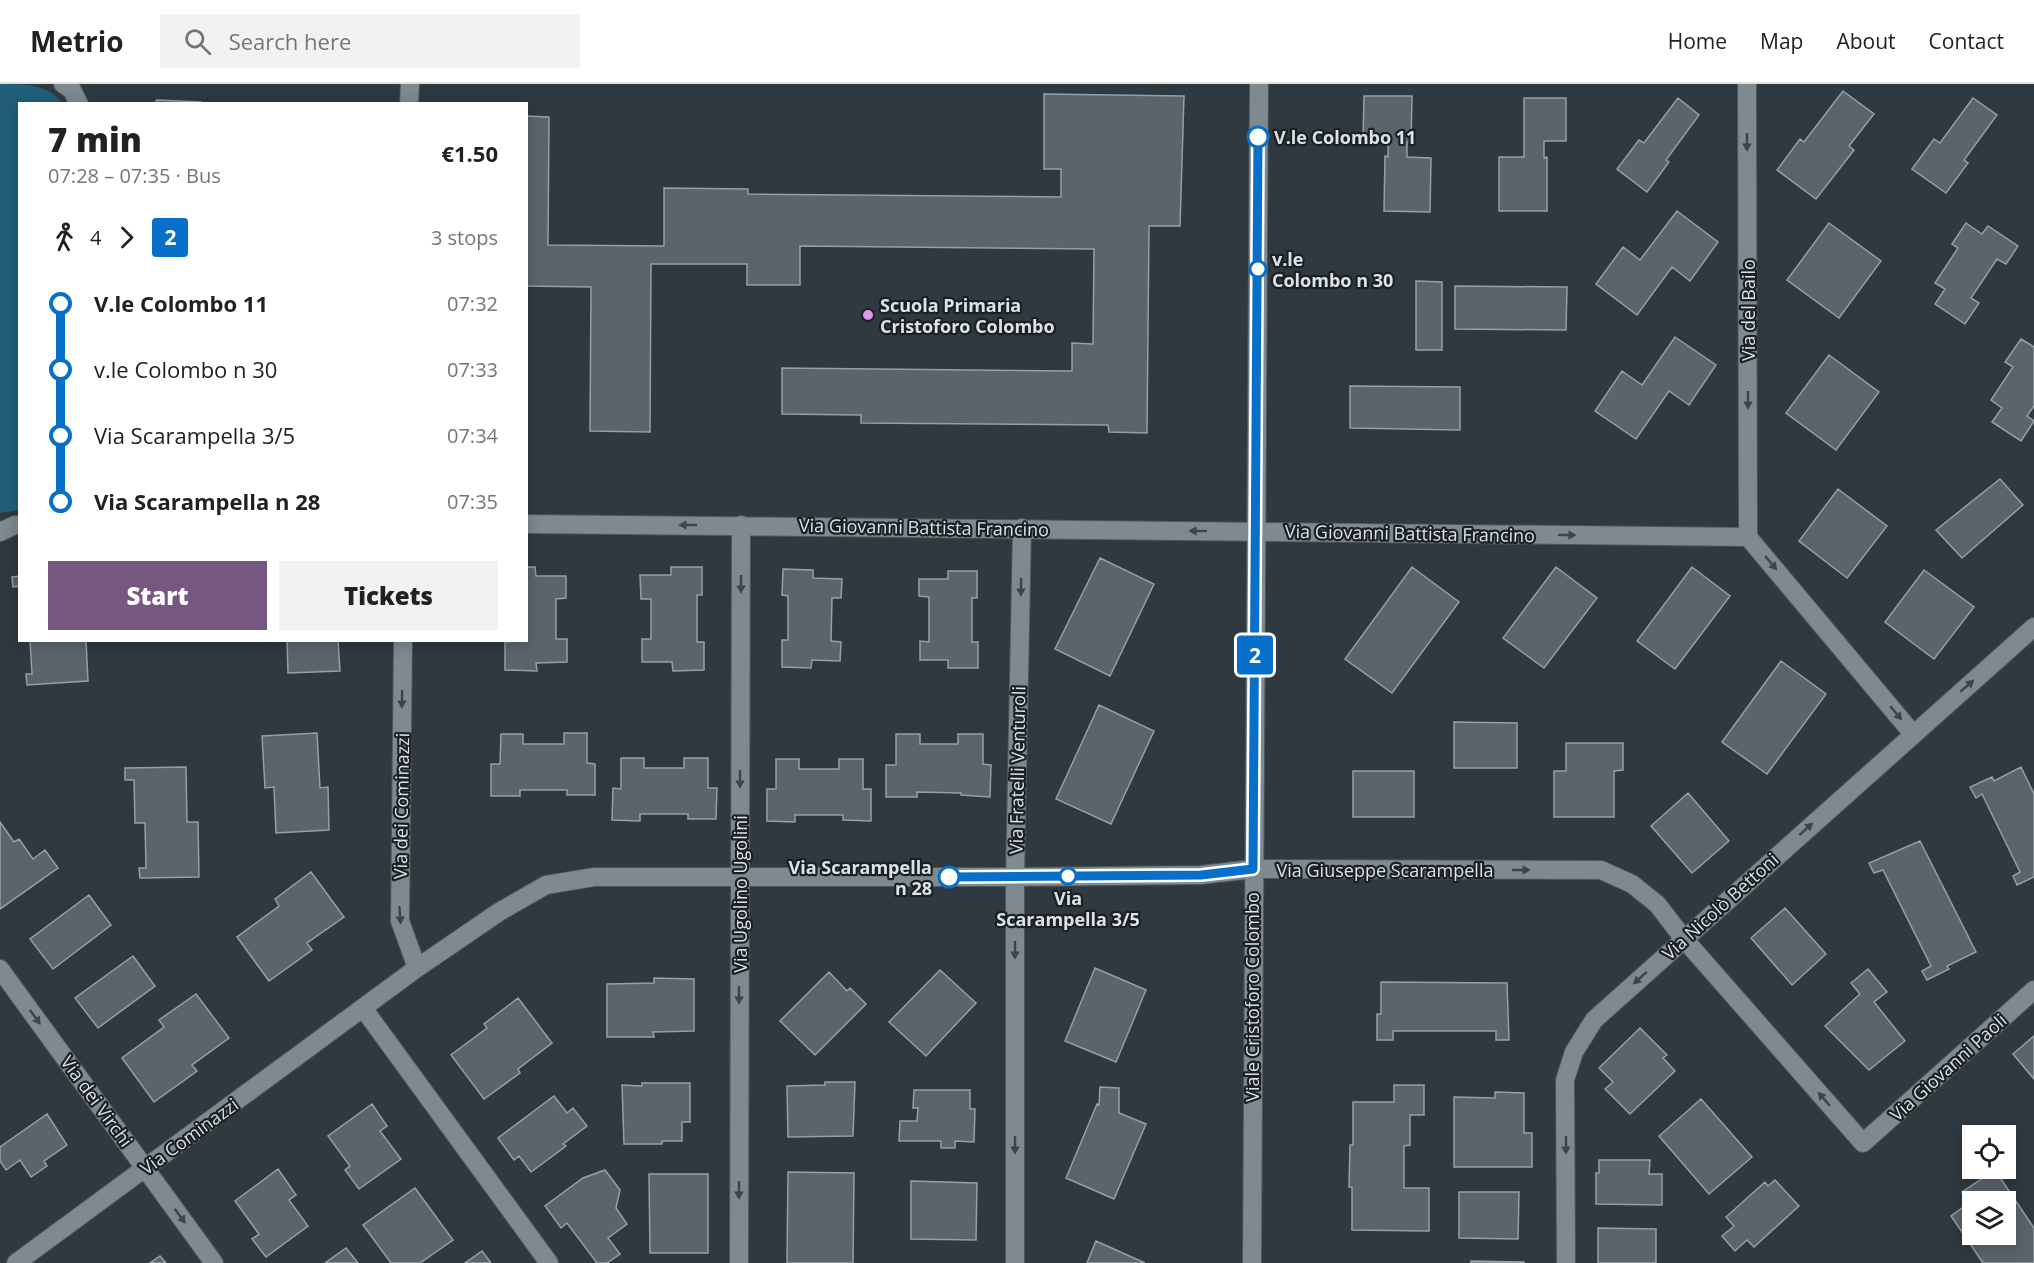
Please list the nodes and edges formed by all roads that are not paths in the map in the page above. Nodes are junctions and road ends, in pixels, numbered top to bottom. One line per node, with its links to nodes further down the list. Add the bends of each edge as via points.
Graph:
1 (63, 84): 5 (street, via 72,90)
2 (410, 84): 6 (street)
3 (1258, 84): 12 (street, Viale Cristoforo Colombo)
4 (1747, 84): 13 (street, Via del Bailo, one-way to 13)
5 (78, 102)
6 (409, 102)
7 (528, 524): 9 (street, Via Giovanni Battista Francino, one-way to 7)
8 (18, 525): 11 (street)
9 (741, 525): 10 (street, Via Giovanni Battista Francino); 18 (street, Via Ugolino Ugolini, one-way to 18)
10 (1022, 528): 12 (street, Via Giovanni Battista Francino, one-way to 10); 19 (street, Via Fratelli Venturoli, one-way to 19)
11 (0, 532)
12 (1257, 532): 13 (street, Via Giovanni Battista Francino, one-way to 13); 17 (street, Viale Cristoforo Colombo)
13 (1748, 537): 16 (street, one-way to 16)
14 (2034, 627): 16 (street, Via Nicolò Bettoni, one-way to 14)
15 (403, 642): 21 (street, Via dei Cominazzi, one-way to 21, via 400,921)
16 (1913, 734): 20 (street, Via Nicolò Bettoni, one-way to 16)
17 (1253, 869): 19 (street, Via Giuseppe Scarampella, via 1201,875); 20 (street, Via Giuseppe Scarampella, one-way to 20, via 1601,870 1632,884 1658,904); 32 (street, Viale Cristoforo Colombo)
18 (740, 875): 19 (street, Via Giuseppe Scarampella); 21 (street, Via Giuseppe Scarampella, via 594,877 546,885); 30 (street, Via Ugolino Ugolini, one-way to 30)
19 (1015, 877): 31 (street, Via Fratelli Venturoli, one-way to 31)
20 (1684, 939): 25 (street, Via Giuseppe Scarampella, one-way to 20); 33 (street, Via Nicolò Bettoni, one-way to 33, via 1594,1020 1574,1052 1565,1080)
21 (417, 968): 24 (street, Via Cominazzi)
22 (0, 969): 26 (street, Via dei Virchi, one-way to 26)
23 (2034, 990): 25 (street, Via Giovanni Paoli)
24 (363, 1008): 26 (street, Via Cominazzi); 29 (street)
25 (1863, 1143)
26 (146, 1168): 27 (street, Via Cominazzi); 28 (street, Via dei Virchi, one-way to 28)
27 (16, 1263)
28 (214, 1263)
29 (549, 1263)
30 (739, 1263)
31 (1015, 1263)
32 (1252, 1263)
33 (1566, 1263)

